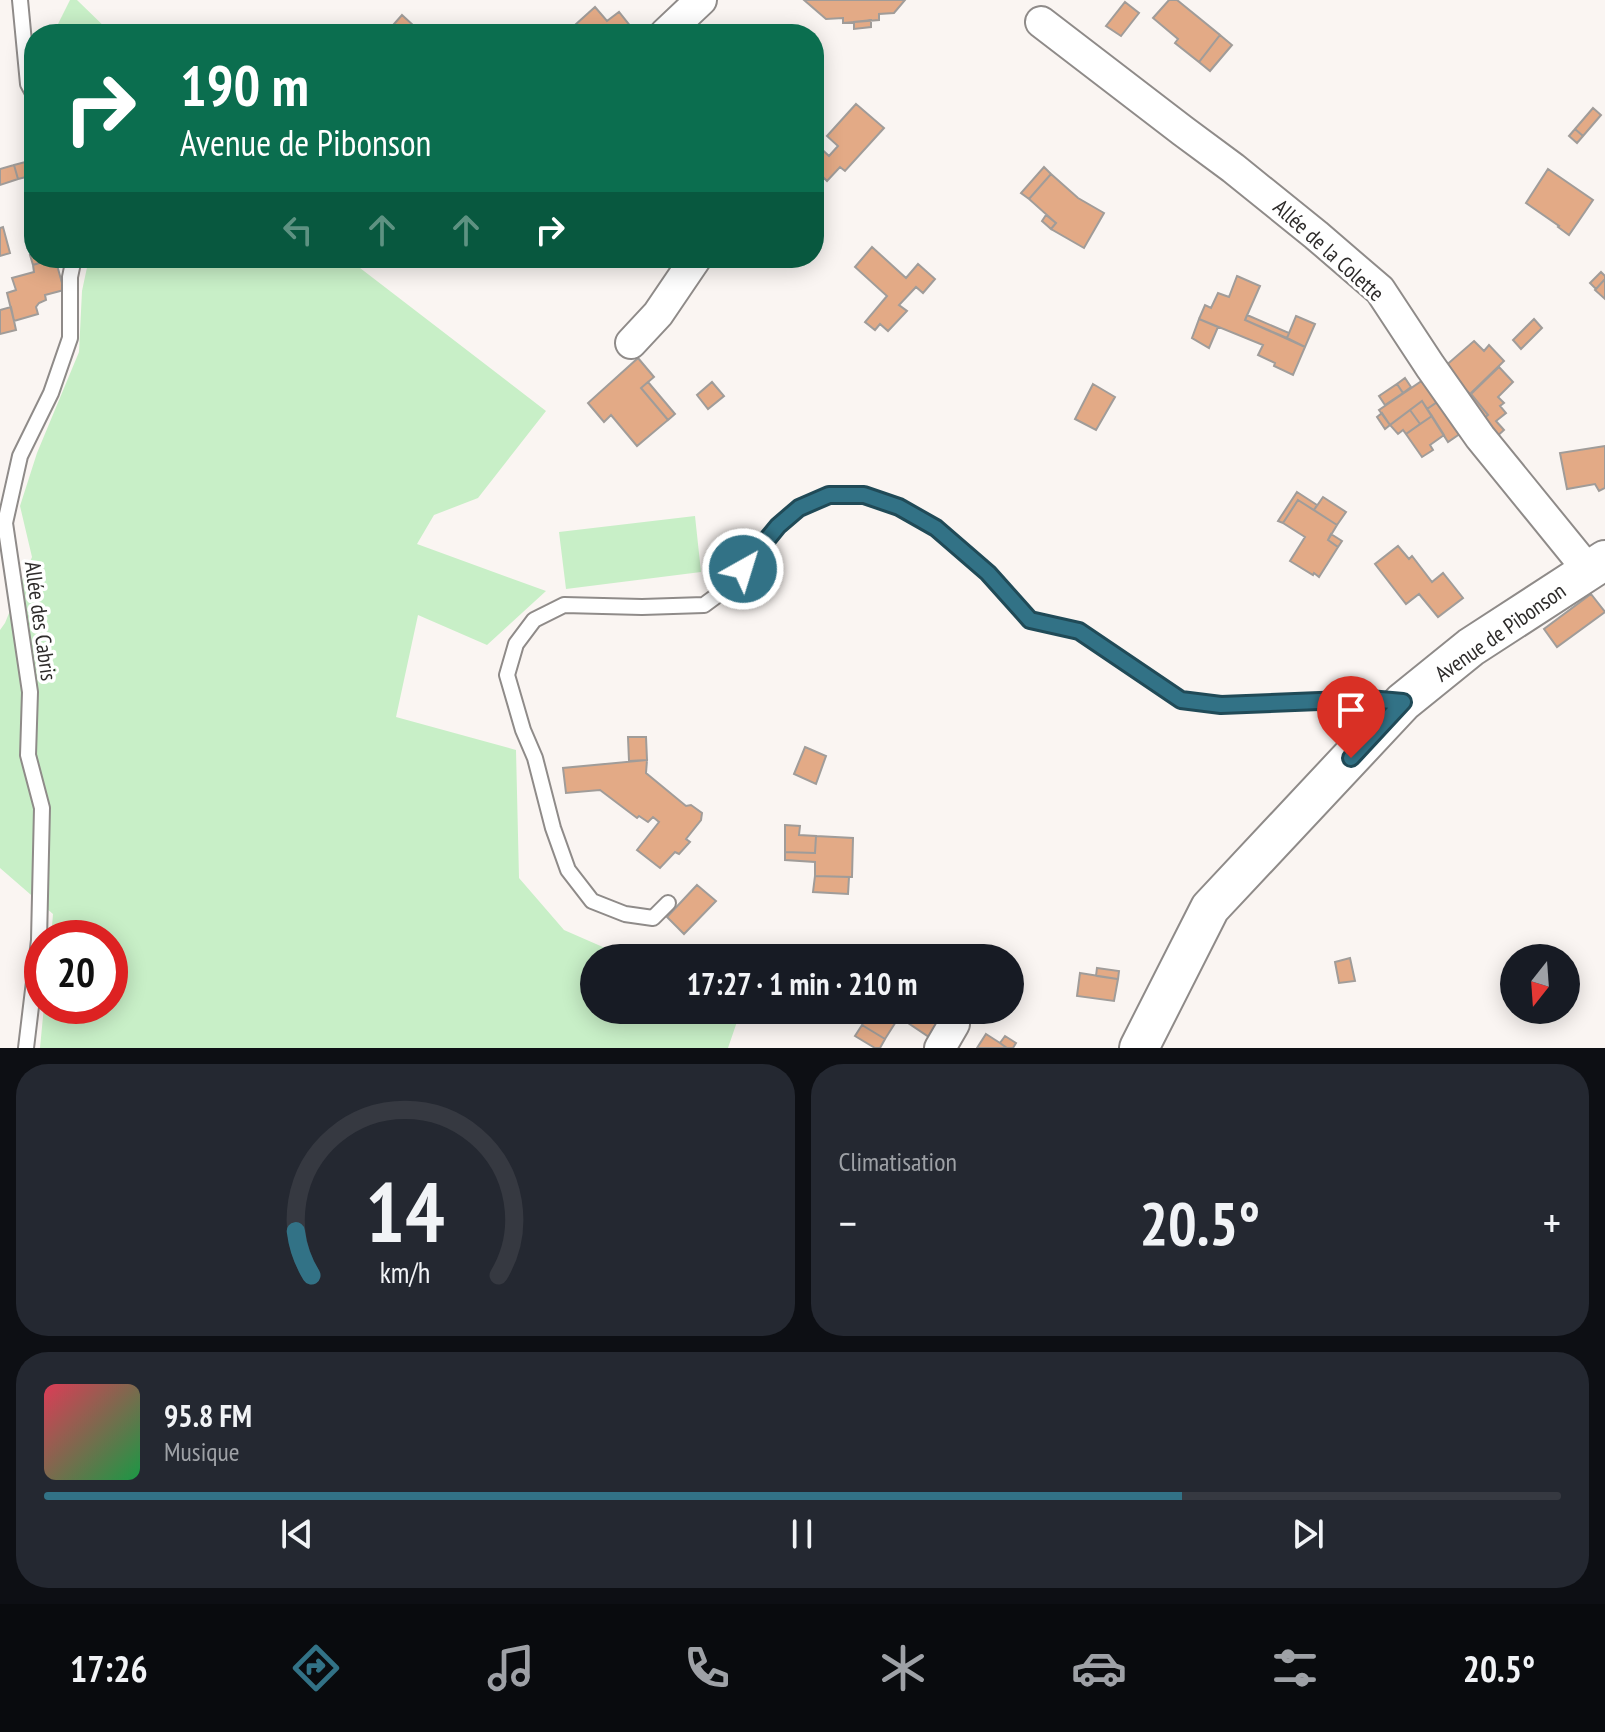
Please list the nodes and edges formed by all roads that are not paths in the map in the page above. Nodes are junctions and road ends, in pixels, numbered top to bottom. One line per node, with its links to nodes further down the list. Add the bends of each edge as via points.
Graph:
1 (20, 0): 5 (lane)
2 (701, 0): 4 (street)
3 (1041, 22): 9 (street, Allée de la Colette, via 1233,168 1380,290 1480,437)
4 (676, 24)
5 (24, 42)
6 (72, 268): 12 (lane, Allée des Cabris, via 70,338 20,456 5,523 30,692 28,755 42,808 39,940)
7 (689, 268): 8 (street)
8 (631, 343)
9 (1597, 566): 10 (street, Avenue de Pibonson, via 1471,647)
10 (1403, 702): 11 (lane, via 1221,705 1181,700 1079,631 1030,620 988,573 936,528 864,495 829,495 799,508 778,526 723,591 704,605 564,605 534,620 516,644 507,675 568,870 592,901 625,914 653,918); 13 (street, Avenue de Pibonson, via 1210,908)
11 (668, 903)
12 (26, 1048)
13 (1139, 1048)

